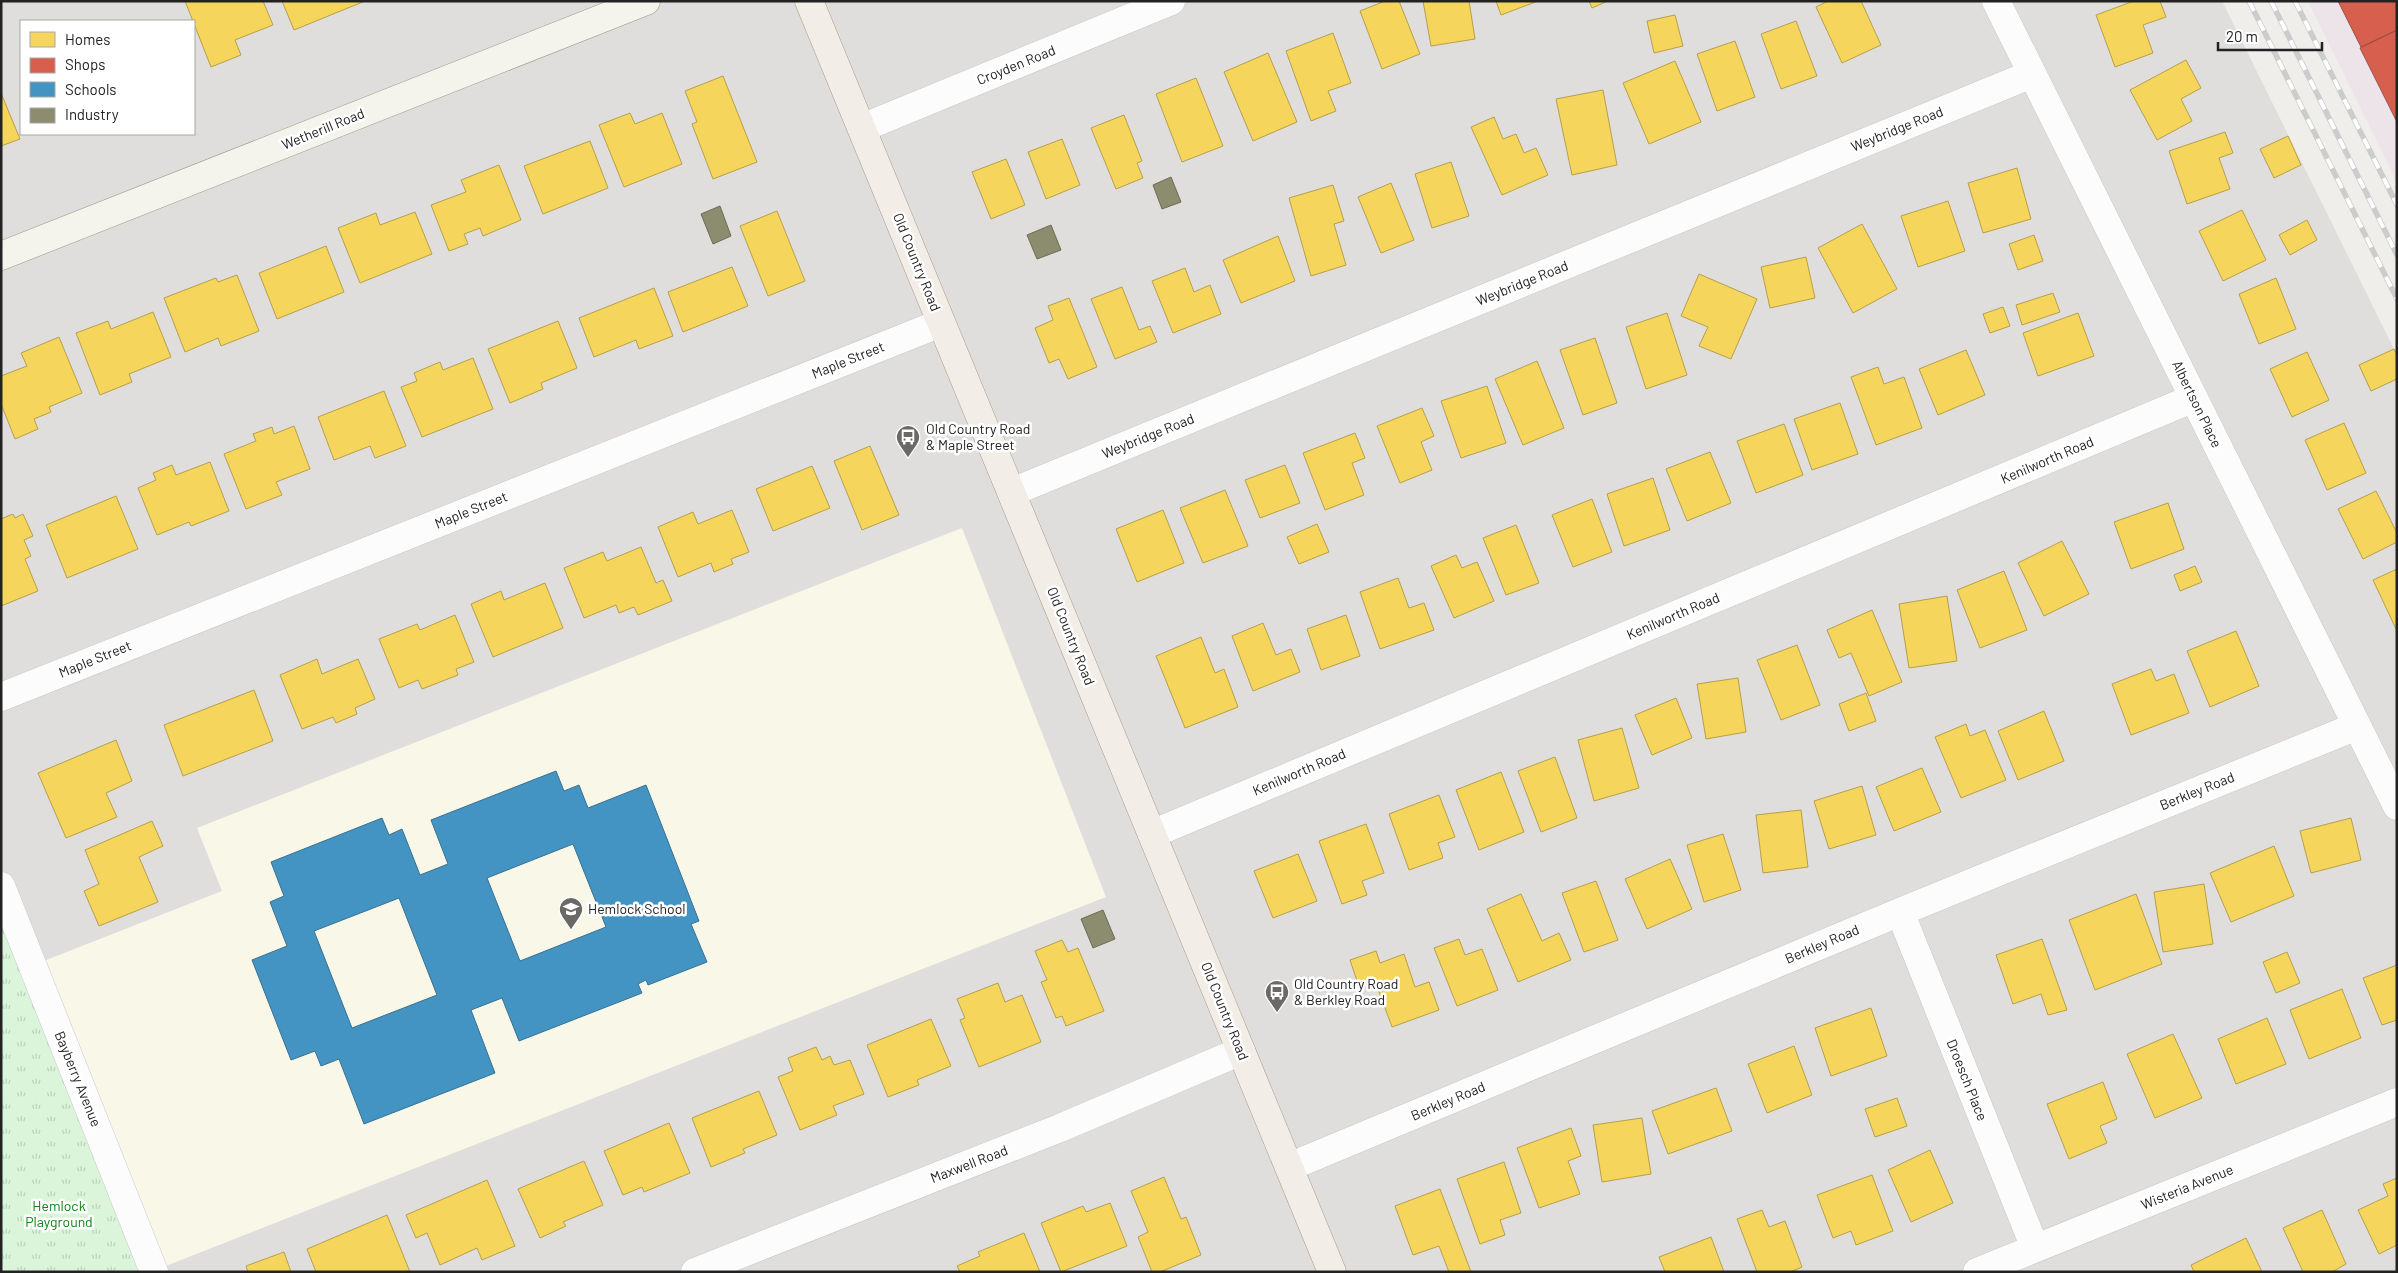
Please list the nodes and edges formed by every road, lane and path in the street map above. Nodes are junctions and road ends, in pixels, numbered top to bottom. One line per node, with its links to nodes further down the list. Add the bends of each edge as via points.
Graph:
1 (646, 1): 7 (street, Wetherill Road)
2 (810, 1): 6 (main road, Old Country Road)
3 (1171, 1): 6 (street, Croyden Road)
4 (1996, 1): 5 (street, Albertson Place)
5 (2032, 74): 9 (street, Albertson Place); 10 (street, Weybridge Road)
6 (862, 128): 8 (main road, Old Country Road)
7 (1, 256)
8 (942, 323): 10 (main road, Old Country Road); 11 (street, Maple Street)
9 (2194, 398): 12 (street, Albertson Place); 14 (street, Kenilworth Road)
10 (1012, 492): 14 (main road, Old Country Road)
11 (1, 697)
12 (2357, 726): 13 (street, Albertson Place); 16 (street, Berkley Road)
13 (2397, 806)
14 (1152, 834): 17 (main road, Old Country Road)
15 (1, 886): 21 (street, Bayberry Avenue)
16 (1900, 912): 19 (street, Berkley Road); 20 (street, Droesch Place)
17 (1241, 1050): 19 (main road, Old Country Road); 22 (street, Maxwell Road, via 1060,1128)
18 (2397, 1102): 20 (street, Wisteria Avenue)
19 (1289, 1167): 23 (main road, Old Country Road)
20 (2035, 1248): 24 (street, Wisteria Avenue)
21 (154, 1272)
22 (695, 1272)
23 (1332, 1272)
24 (1977, 1272)

